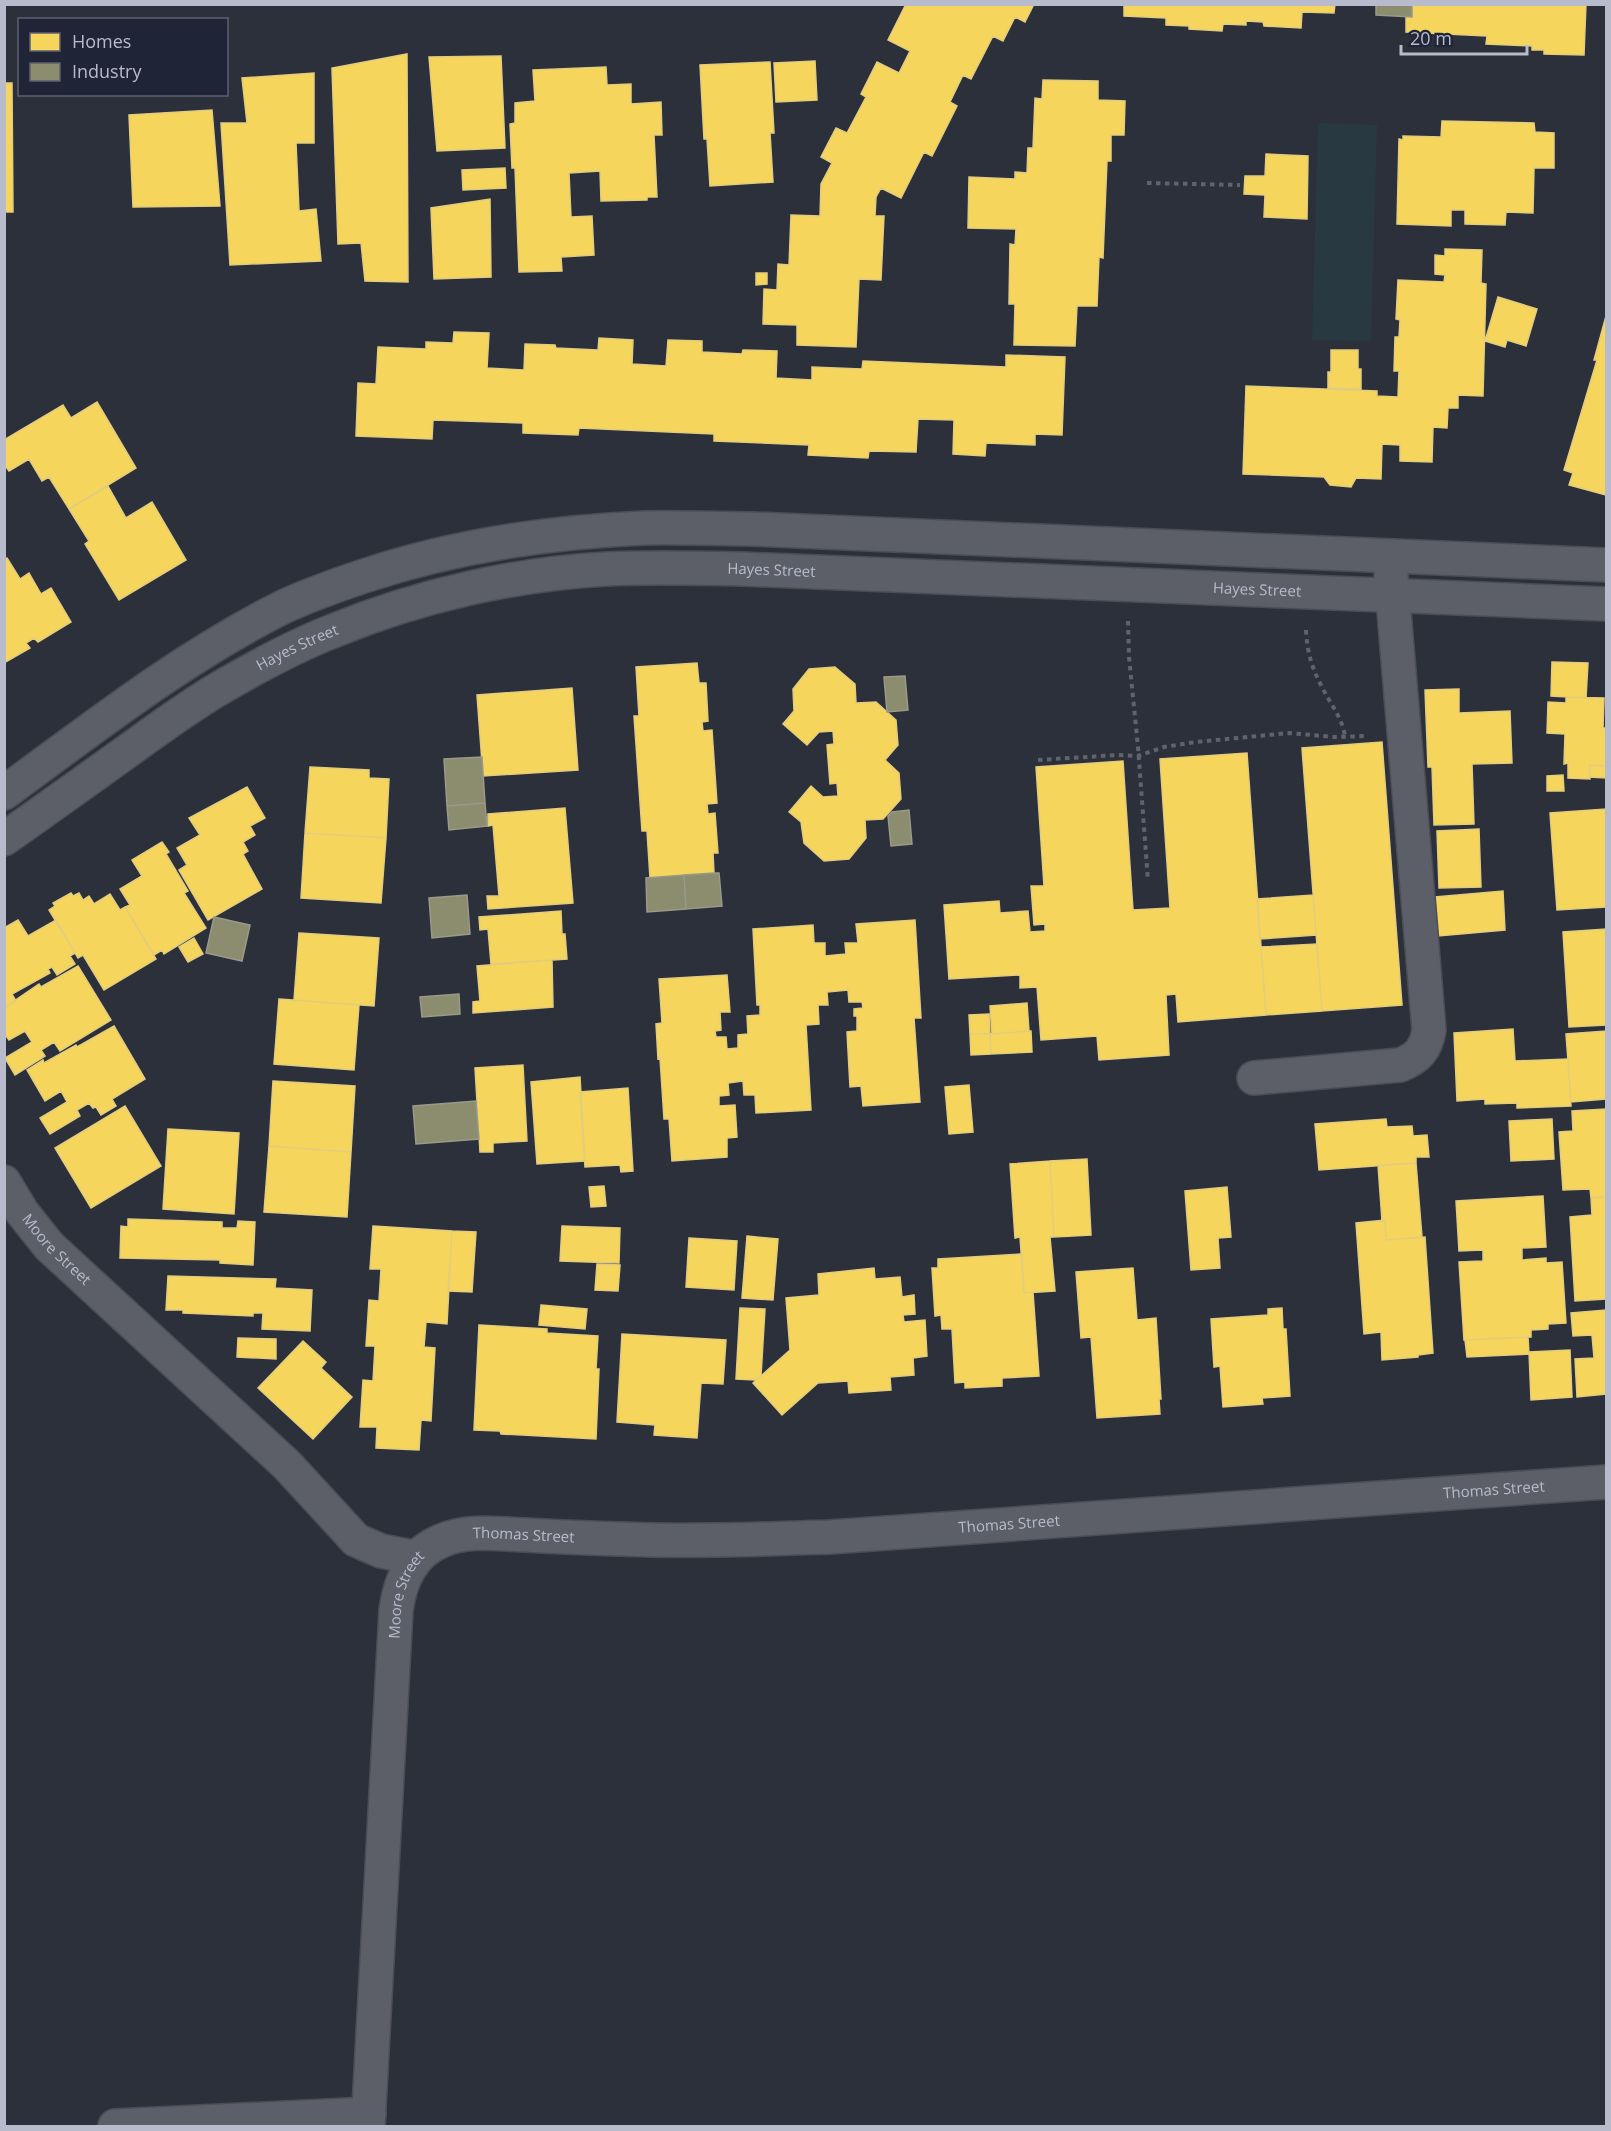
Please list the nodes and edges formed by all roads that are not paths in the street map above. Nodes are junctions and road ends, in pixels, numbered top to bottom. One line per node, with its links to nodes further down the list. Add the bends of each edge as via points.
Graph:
1 (1390, 556): 2 (street); 3 (street); 5 (street, via 702,528 644,528 518,539 408,562 285,606 172,672)
2 (1606, 565)
3 (1391, 596): 4 (street, Hayes Street); 6 (street, Hayes Street, via 671,567 604,569 479,586 333,631 256,668 159,728); 7 (street, via 1428,1041 1414,1059 1400,1065)
4 (1606, 604)
5 (4, 793)
6 (4, 839)
7 (1254, 1078)
8 (4, 1182): 10 (street, Moore Street, via 49,1246 287,1465 348,1532 368,1546)
9 (1606, 1482): 10 (street, Thomas Street, via 830,1537 624,1540 467,1534 441,1540)
10 (417, 1558): 11 (street, Moore Street, via 404,1576 396,1610)
11 (369, 2120): 12 (street)
12 (115, 2127)

